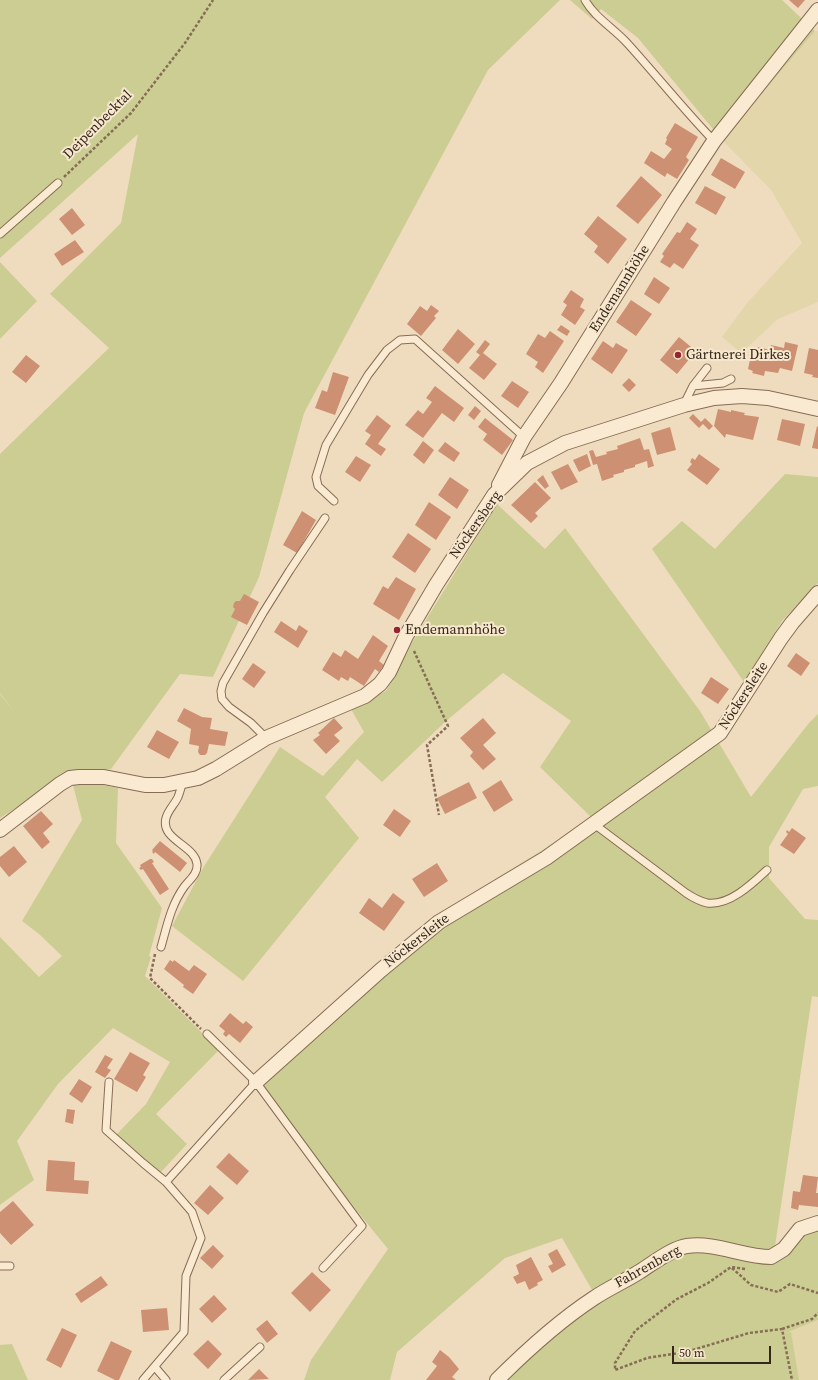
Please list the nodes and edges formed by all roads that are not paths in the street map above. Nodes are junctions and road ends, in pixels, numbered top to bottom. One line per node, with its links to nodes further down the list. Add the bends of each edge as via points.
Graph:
1 (585, 0): 3 (lane)
2 (818, 10): 3 (street, Endemannhöhe)
3 (714, 141): 11 (street, Endemannhöhe)
4 (58, 183): 5 (lane)
5 (0, 234)
6 (707, 368): 8 (lane)
7 (731, 379): 8 (lane, via 723,383)
8 (693, 386): 9 (lane)
9 (684, 405): 10 (street, Nöckersberg, via 714,398 742,396 768,398); 12 (street, Nöckersberg, via 565,443 527,463)
10 (818, 409)
11 (524, 437): 12 (street, Endemannhöhe); 13 (lane, via 415,339 400,340 387,350 368,375 326,445 316,477 318,486)
12 (494, 495): 16 (street, Nöckersberg, via 436,585 380,684 365,696)
13 (334, 501)
14 (325, 518): 16 (lane, via 263,613 223,683 222,699)
15 (818, 593): 18 (street, Nöckersleite, via 792,622 720,733)
16 (266, 738): 17 (street, Nöckersberg, via 216,769)
17 (183, 782): 19 (street, Nöckersberg, via 145,785 93,776 70,778); 21 (lane, via 166,819 167,829 194,855 196,873 173,906)
18 (594, 824): 20 (lane, via 695,899 717,902 733,896); 24 (street, Nöckersleite, via 546,858 439,922 381,970)
19 (0, 830)
20 (767, 870)
21 (161, 947)
22 (207, 1034): 24 (lane)
23 (109, 1082): 25 (lane, via 106,1130)
24 (256, 1082): 25 (lane, Nöckersleite); 29 (lane, via 362,1226)
25 (166, 1182): 31 (lane, via 192,1212 201,1238 186,1276 184,1332)
26 (818, 1223): 35 (street, Fahrenberg, via 800,1229 784,1249 771,1257 708,1245 692,1245 677,1249 595,1297 542,1338)
27 (0, 1266): 28 (lane)
28 (10, 1266)
29 (323, 1268)
30 (260, 1346): 34 (lane)
31 (155, 1367): 32 (lane); 33 (lane)
32 (144, 1380)
33 (166, 1380)
34 (224, 1380)
35 (497, 1380)

